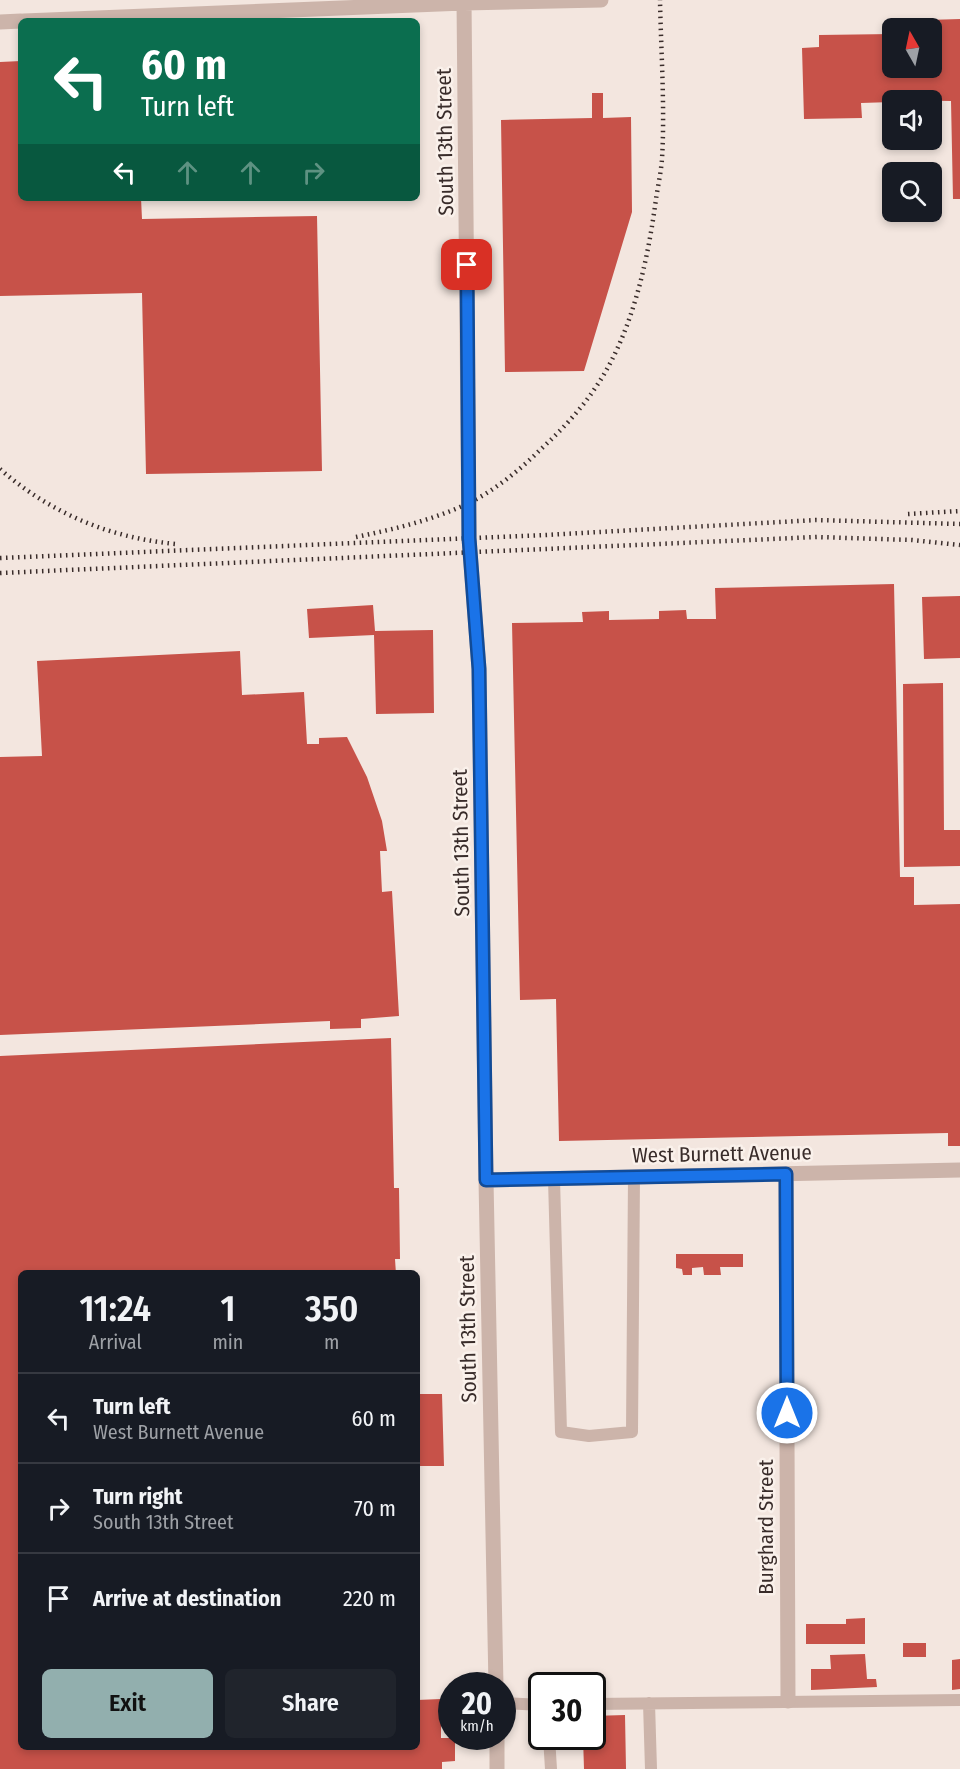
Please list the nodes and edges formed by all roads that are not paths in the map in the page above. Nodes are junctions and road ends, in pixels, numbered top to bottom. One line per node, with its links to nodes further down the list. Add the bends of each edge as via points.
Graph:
1 (601, 0): 2 (street)
2 (464, 2): 3 (street); 11 (street, South 13th Street, via 469,538 479,669)
3 (274, 5): 4 (street)
4 (69, 18)
5 (18, 21): 6 (street)
6 (0, 22)
7 (960, 1170): 8 (street, West Burnett Avenue)
8 (786, 1174): 9 (street, West Burnett Avenue); 14 (street, Burghard Street)
9 (634, 1177): 10 (street, West Burnett Avenue); 10 (lane, via 632,1432 588,1436 561,1432)
10 (554, 1179): 11 (street, West Burnett Avenue)
11 (486, 1180): 12 (street, South 13th Street)
12 (496, 1672)
13 (960, 1700): 14 (lane)
14 (788, 1701): 15 (lane)
15 (649, 1703): 16 (lane); 21 (lane)
16 (606, 1704)
17 (497, 1750): 19 (street)
18 (550, 1750): 20 (lane)
19 (497, 1769)
20 (551, 1769)
21 (651, 1769)

